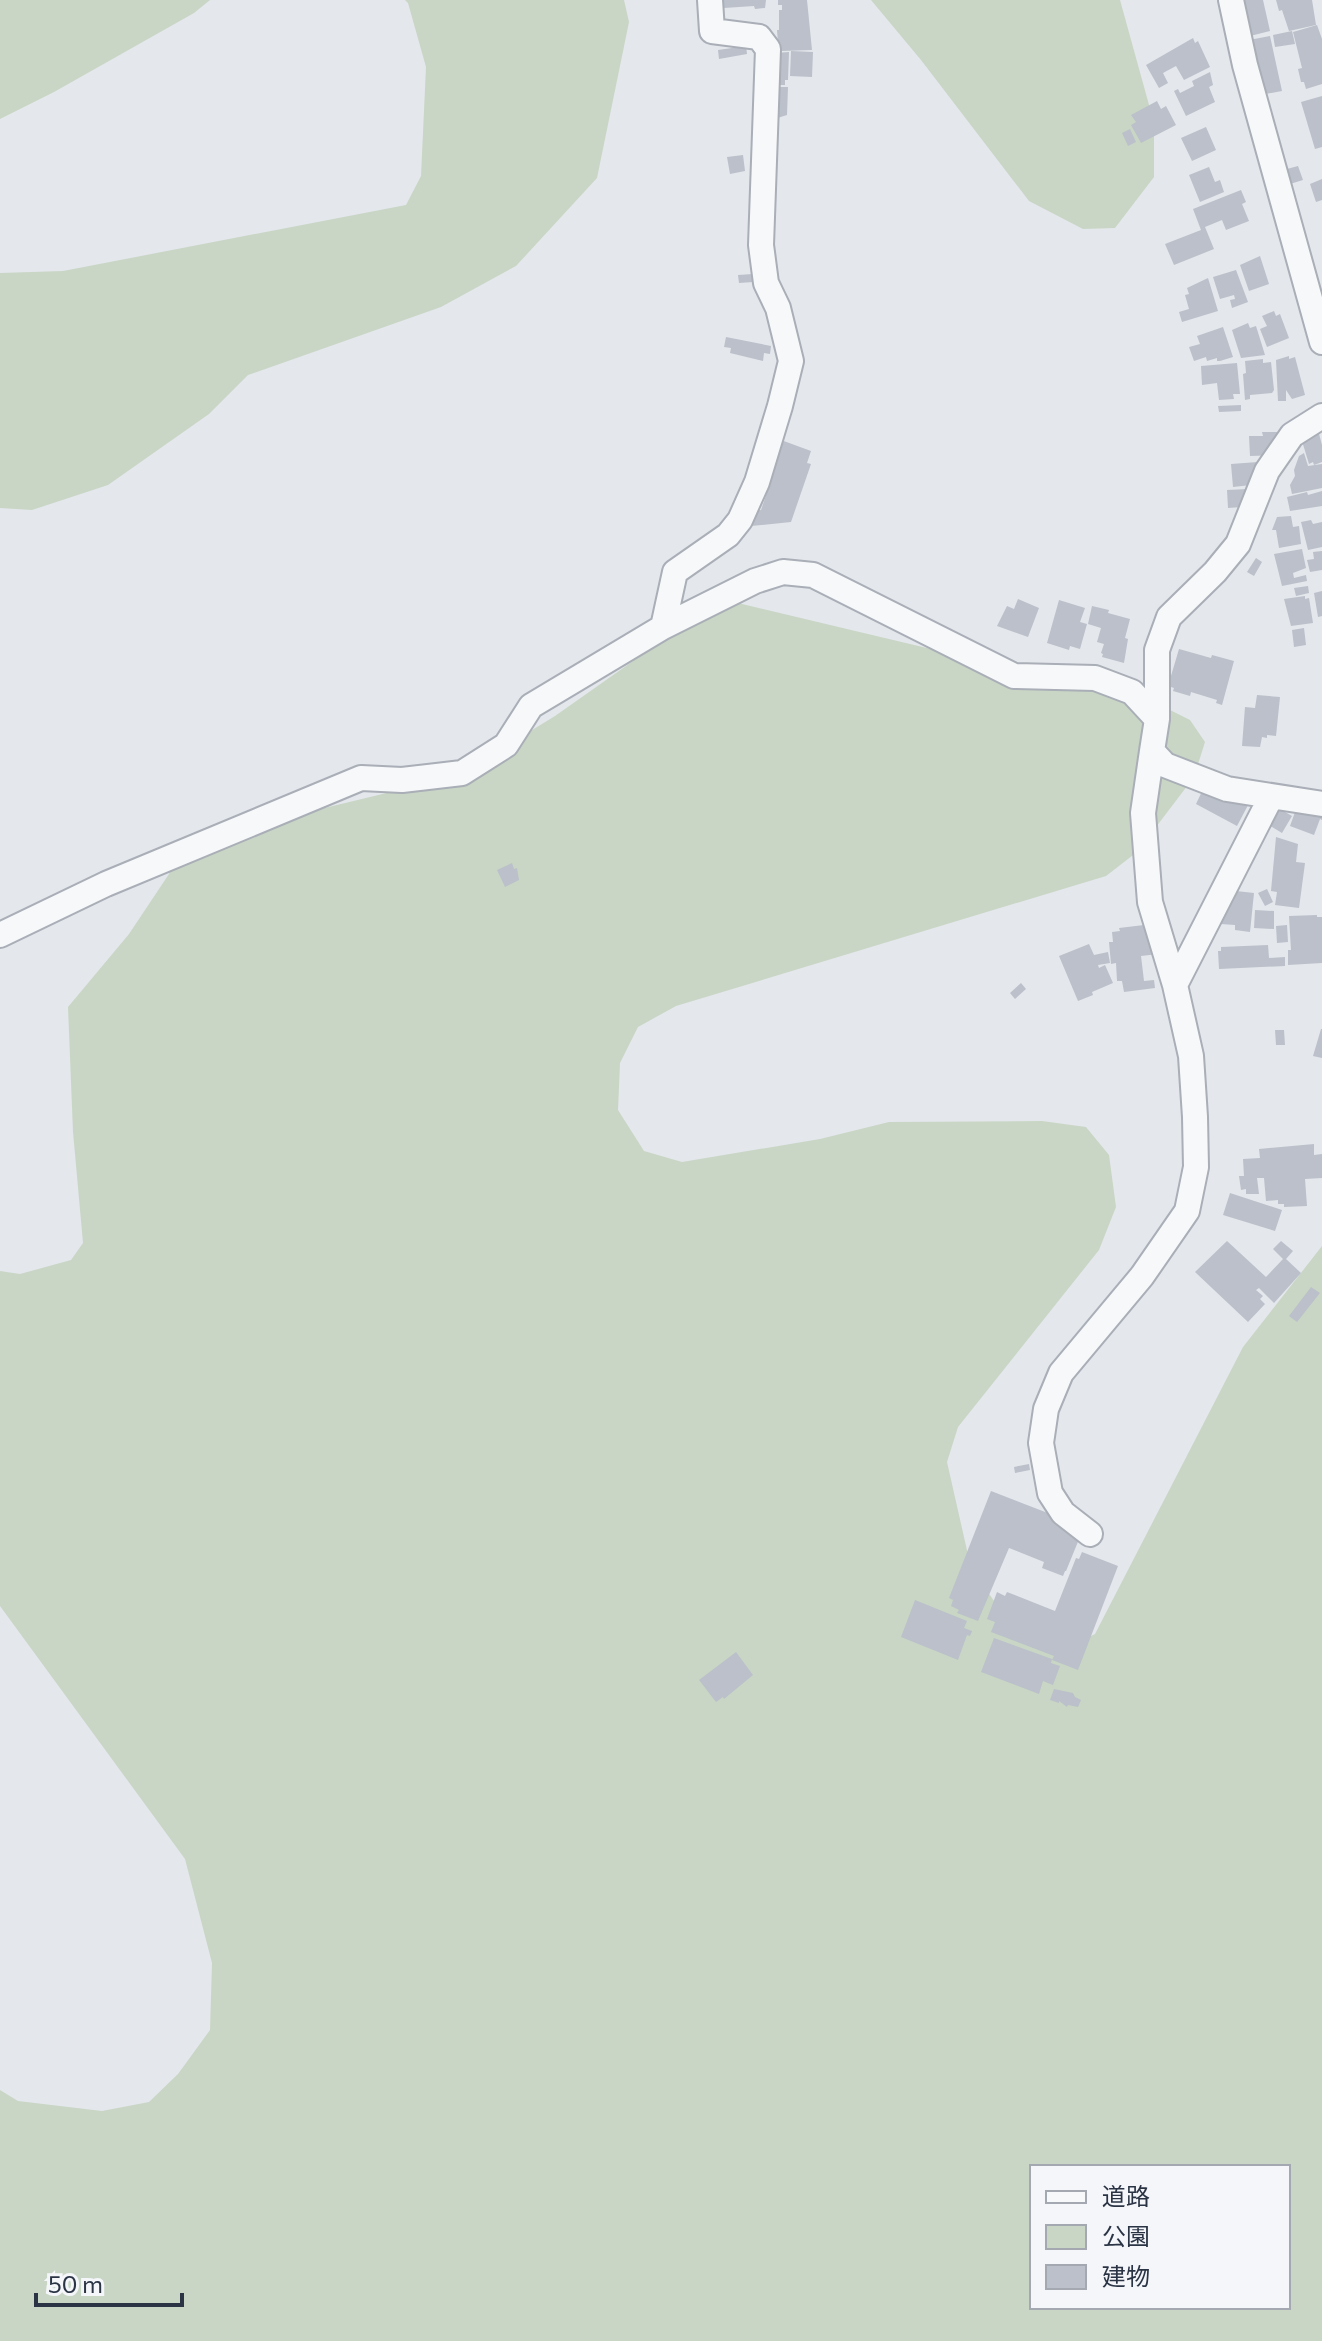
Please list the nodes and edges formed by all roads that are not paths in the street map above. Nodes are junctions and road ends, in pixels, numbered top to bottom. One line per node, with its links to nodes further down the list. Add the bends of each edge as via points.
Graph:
1 (710, 0): 5 (street, via 712,31 759,37 768,49 761,245 766,283 791,361 757,482 740,520 728,535 675,572)
2 (1231, 0): 3 (street)
3 (1322, 342)
4 (1322, 416): 6 (street, via 1292,435 1267,471 1238,544 1169,617 1157,650)
5 (663, 627): 6 (street, via 755,581 783,572 813,575 1014,676 1095,678 1132,692); 10 (street, via 531,706 506,745 462,773 402,780 361,778 106,884)
6 (1157, 719): 7 (street)
7 (1152, 751): 8 (street, via 1165,765 1227,789); 11 (street, via 1143,813 1150,902)
8 (1271, 797): 9 (street); 11 (street)
9 (1322, 804)
10 (0, 935)
11 (1175, 985): 12 (street, via 1191,1056 1195,1117 1196,1167 1187,1211 1142,1276 1061,1373 1046,1409 1041,1443 1050,1493 1063,1513)
12 (1090, 1534)

